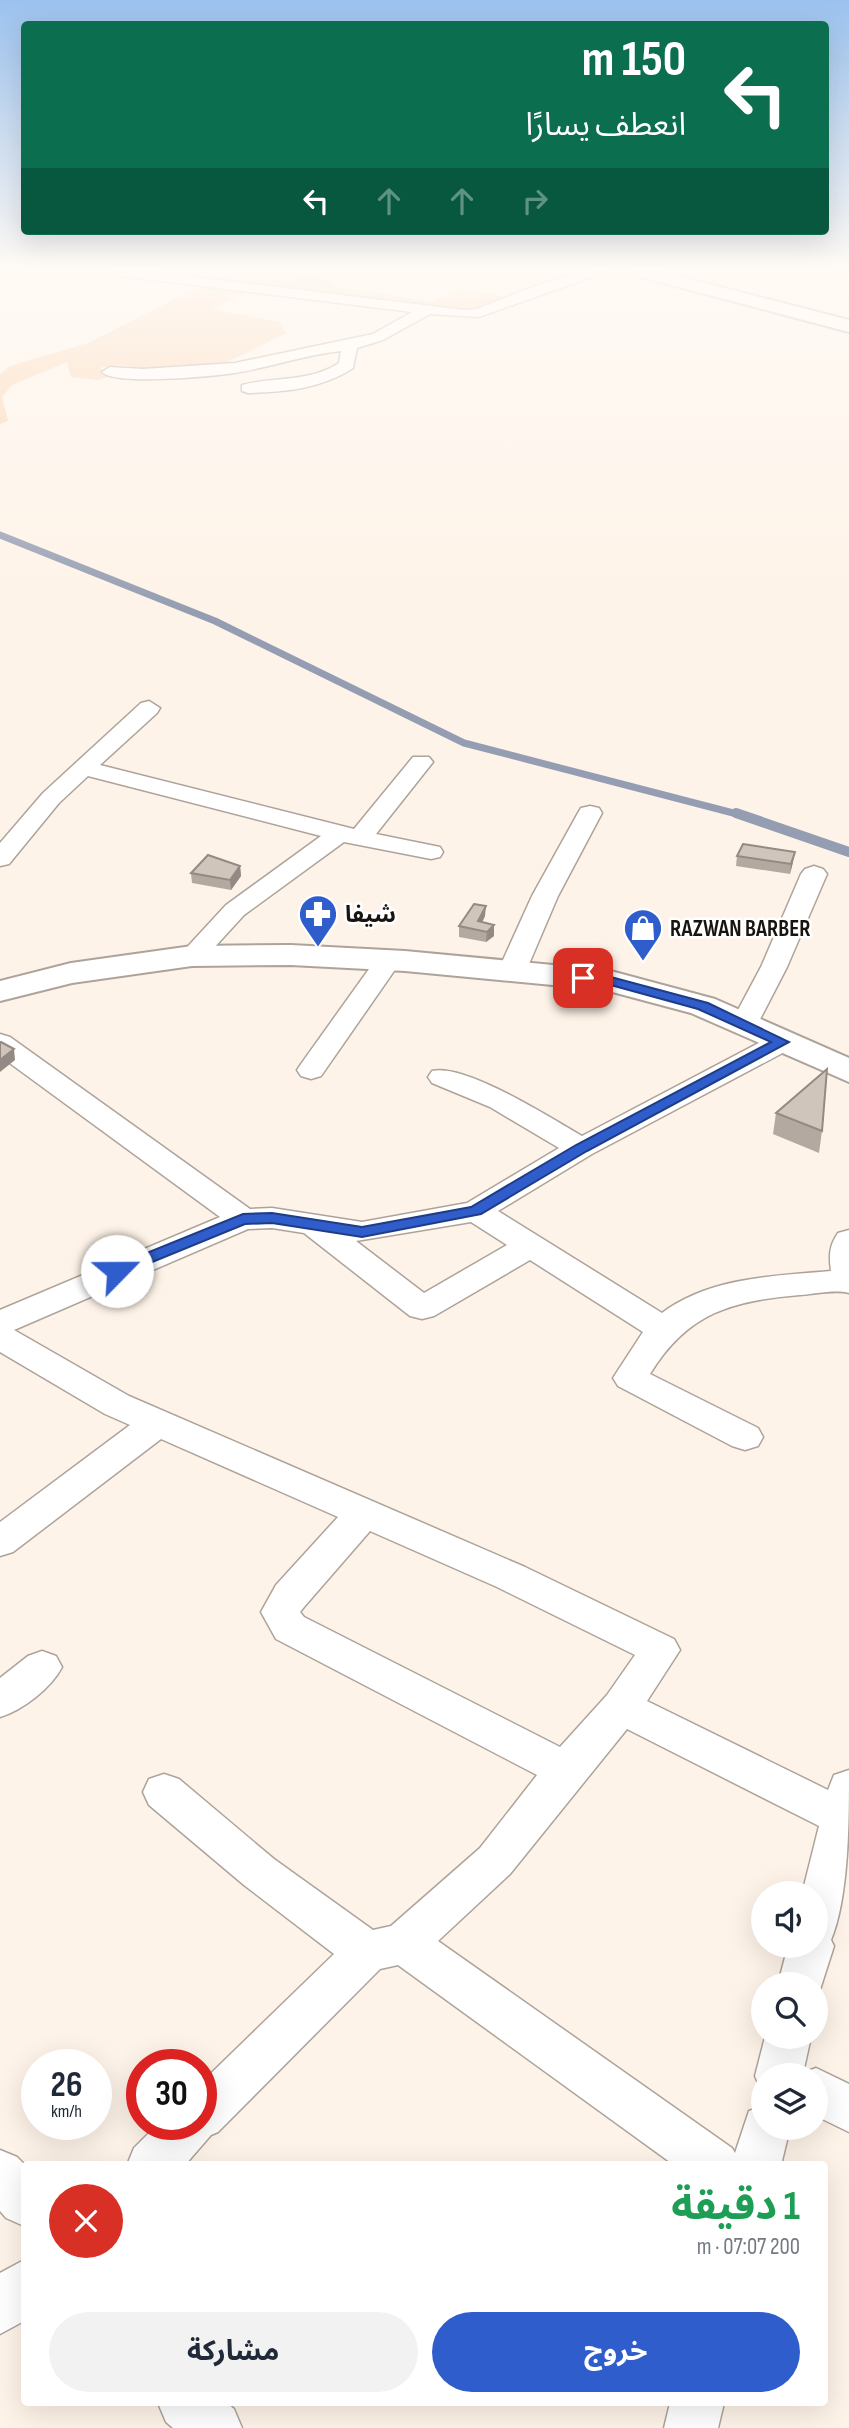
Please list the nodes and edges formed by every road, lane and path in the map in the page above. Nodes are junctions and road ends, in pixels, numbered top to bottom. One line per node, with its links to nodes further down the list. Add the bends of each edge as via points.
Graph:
1 (271, 385): 2 (street)
2 (248, 388)
3 (149, 708): 5 (street)
4 (421, 762): 7 (street)
5 (84, 768): 7 (street); 9 (street, via 51,798)
6 (590, 813): 13 (street, via 545,896)
7 (351, 835): 8 (street); 11 (street, via 235,911)
8 (431, 852)
9 (0, 859)
10 (814, 874): 15 (street)
11 (192, 956): 12 (main road, via 291,955); 14 (main road, via 71,972)
12 (388, 961): 13 (main road); 18 (street)
13 (512, 971): 15 (main road, via 607,980 703,1006)
14 (0, 991)
15 (744, 1025): 16 (main road)
16 (782, 1042): 19 (main road); 21 (street)
17 (0, 1043): 23 (street)
18 (311, 1070)
19 (849, 1071)
20 (442, 1077): 21 (street, via 500,1101)
21 (581, 1148): 22 (street)
22 (476, 1211): 24 (street, via 362,1232); 26 (street)
23 (243, 1219): 24 (street); 28 (street)
24 (313, 1223): 26 (street, via 422,1308)
25 (849, 1240): 27 (street, via 845,1254)
26 (532, 1245): 29 (street)
27 (848, 1281): 29 (street, via 743,1290 705,1302)
28 (0, 1323)
29 (663, 1329): 32 (street, via 630,1378)
30 (0, 1337): 31 (street)
31 (157, 1423): 33 (street); 34 (street)
32 (745, 1437)
33 (364, 1513): 37 (street, via 511,1577 660,1650); 38 (street, via 290,1596 280,1612 290,1628)
34 (0, 1542)
35 (42, 1667): 36 (street)
36 (0, 1701)
37 (621, 1707): 38 (street); 40 (street)
38 (566, 1770): 43 (street, via 495,1861)
39 (164, 1792): 43 (street, via 259,1872)
40 (846, 1803): 41 (street)
41 (841, 1863): 42 (street)
42 (828, 1896)
43 (386, 1947): 45 (street); 50 (street)
44 (828, 2095): 46 (street)
45 (217, 2101)
46 (849, 2109)
47 (176, 2140): 49 (street)
48 (763, 2140): 51 (street)
49 (155, 2161)
50 (709, 2161)
51 (757, 2161)
52 (0, 2174): 53 (street)
53 (21, 2198)
54 (21, 2289): 55 (street)
55 (0, 2308)
56 (189, 2406): 58 (street)
57 (696, 2406): 59 (street)
58 (215, 2428)
59 (691, 2428)

